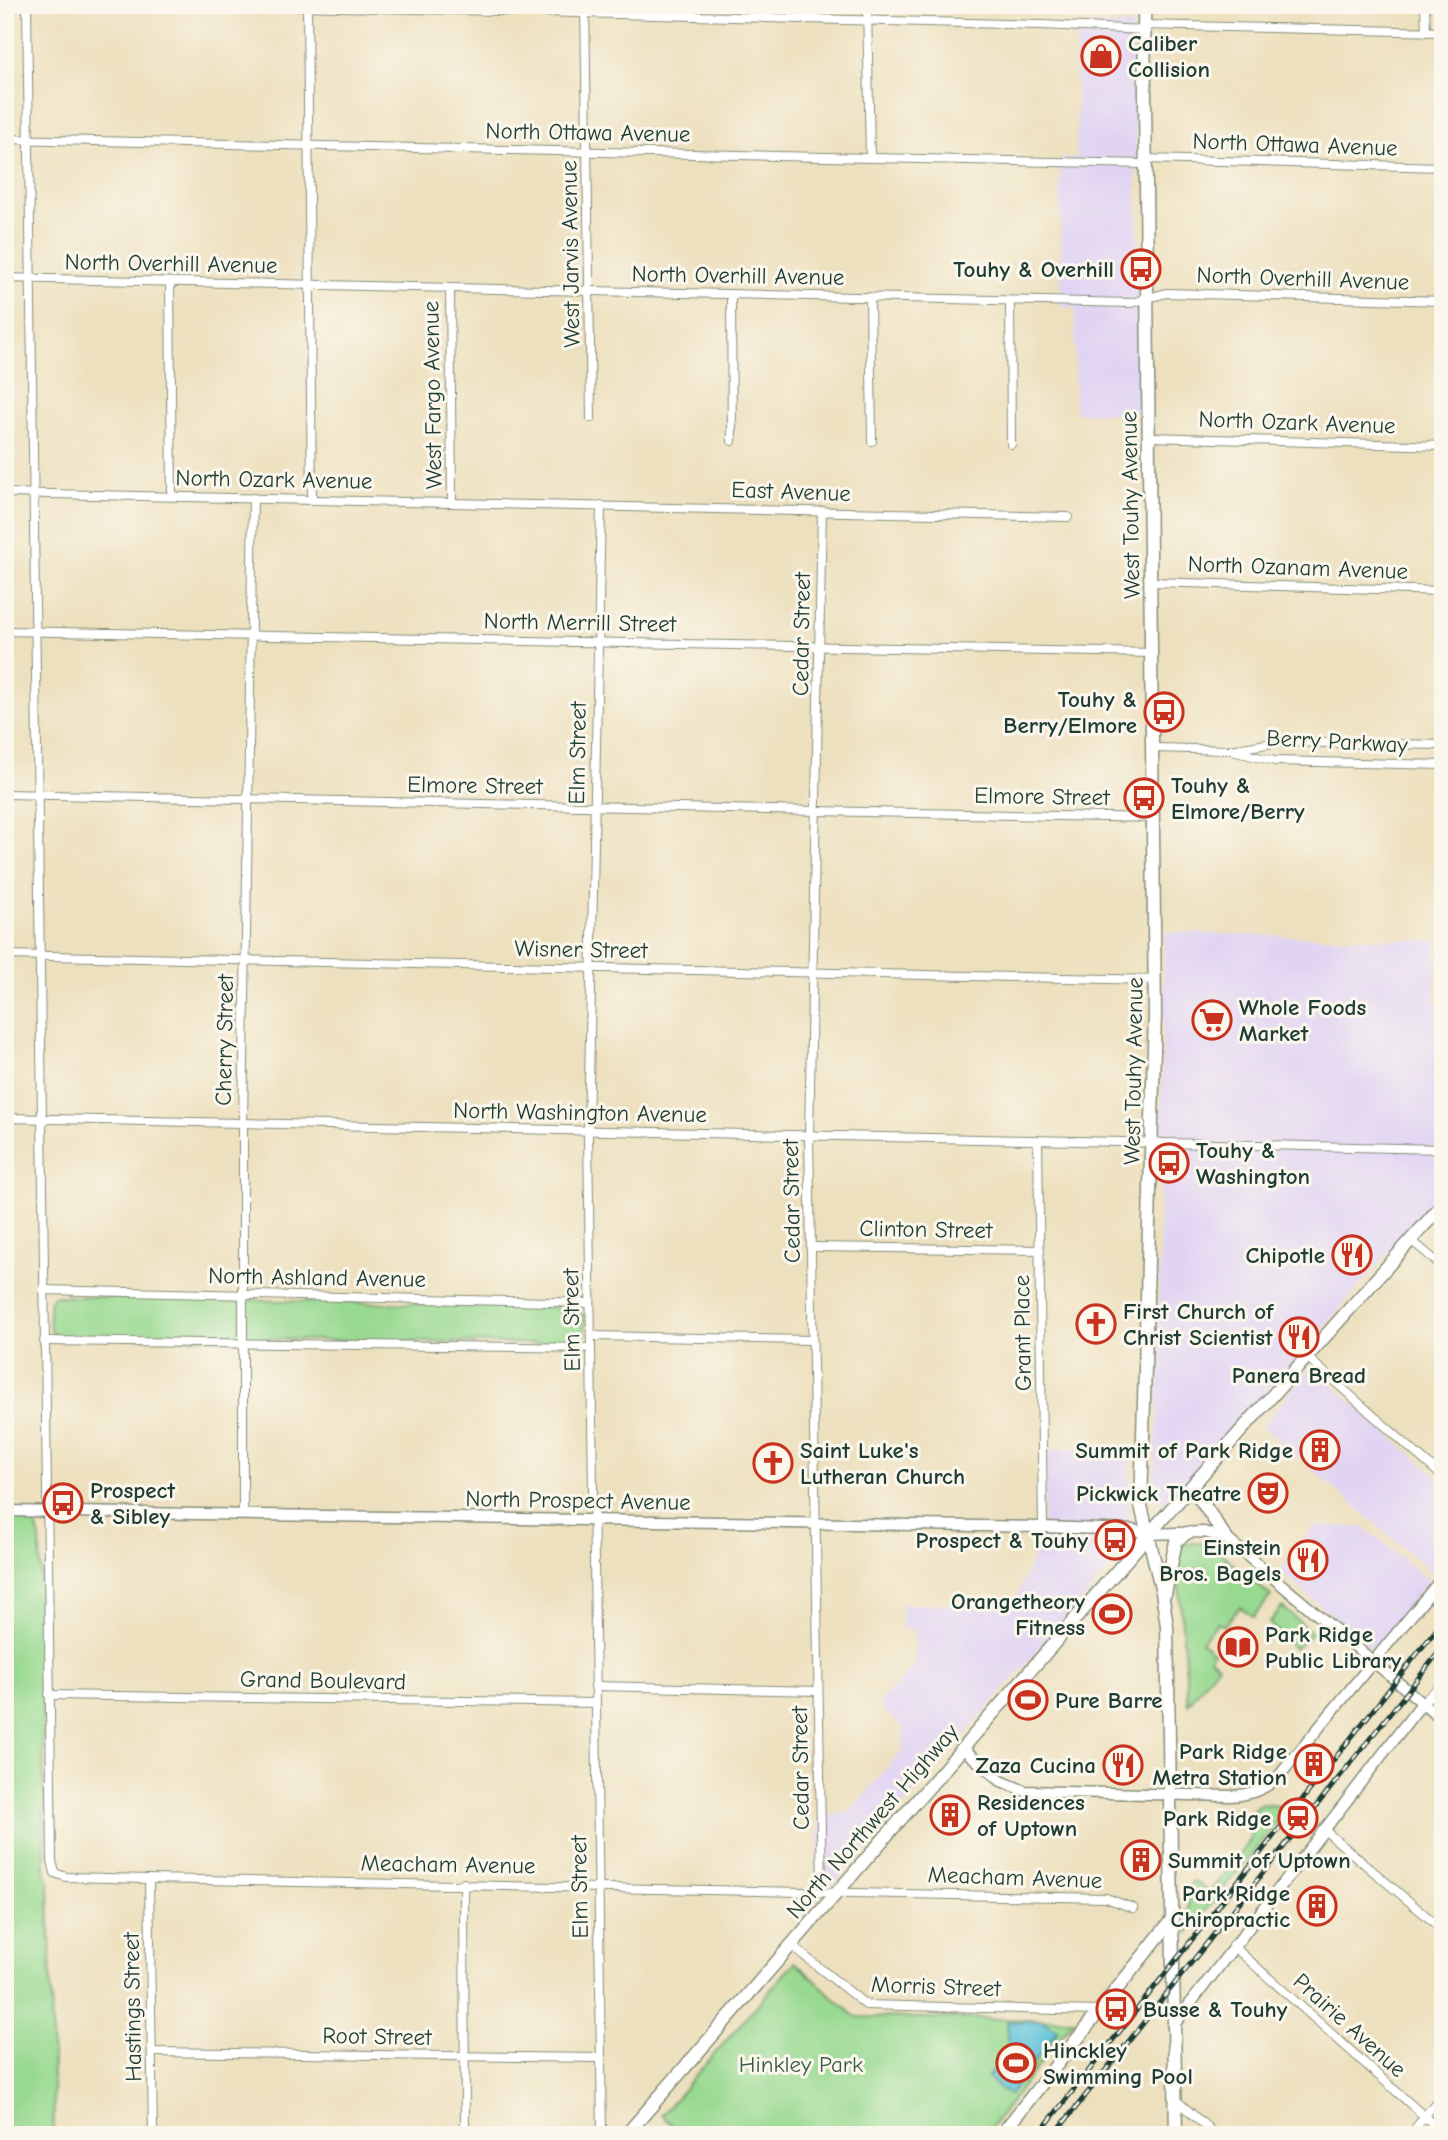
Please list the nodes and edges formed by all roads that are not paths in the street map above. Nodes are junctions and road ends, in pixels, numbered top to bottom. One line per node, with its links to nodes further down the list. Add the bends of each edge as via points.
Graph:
1 (27, 5): 13 (street)
2 (261, 5): 6 (street)
3 (867, 5): 8 (street)
4 (1144, 5): 9 (main road, West Touhy Avenue)
5 (1425, 5): 10 (street)
6 (307, 6): 7 (street); 14 (street)
7 (585, 9): 8 (street); 15 (street, West Jarvis Avenue)
8 (868, 20): 9 (street); 16 (street)
9 (1144, 27): 10 (street); 17 (main road, West Touhy Avenue)
10 (1426, 32): 11 (street)
11 (1443, 32)
12 (5, 139): 13 (street, North Ottawa Avenue)
13 (29, 140): 14 (street, North Ottawa Avenue); 20 (street)
14 (309, 146): 15 (street, North Ottawa Avenue); 22 (street)
15 (587, 151): 16 (street, North Ottawa Avenue); 24 (street, West Jarvis Avenue)
16 (870, 158): 17 (street, North Ottawa Avenue)
17 (1146, 162): 18 (street, North Ottawa Avenue); 27 (main road, West Touhy Avenue)
18 (1443, 167)
19 (5, 278): 20 (street, North Overhill Avenue)
20 (31, 279): 21 (street, North Overhill Avenue); 37 (street)
21 (170, 282): 22 (street, North Overhill Avenue); 38 (street)
22 (310, 285): 23 (street, North Overhill Avenue); 40 (street)
23 (450, 288): 24 (street, North Overhill Avenue); 41 (street, West Fargo Avenue)
24 (589, 291): 25 (street, North Overhill Avenue); 30 (street, West Jarvis Avenue)
25 (731, 295): 26 (street, North Overhill Avenue); 32 (street)
26 (870, 298): 28 (street, North Overhill Avenue); 33 (street)
27 (1148, 298): 28 (street, North Overhill Avenue, via 1131,303); 29 (street, North Overhill Avenue, via 1166,293); 31 (main road, West Touhy Avenue)
28 (1010, 301): 34 (street)
29 (1443, 301)
30 (591, 418)
31 (1150, 437): 35 (street, North Ozark Avenue); 46 (main road, West Touhy Avenue)
32 (732, 441)
33 (872, 442)
34 (1011, 444)
35 (1443, 446)
36 (5, 493): 37 (street)
37 (33, 494): 38 (street, North Ozark Avenue); 49 (street)
38 (172, 496): 39 (street, North Ozark Avenue)
39 (253, 498): 40 (street, North Ozark Avenue); 50 (street, Cherry Street)
40 (312, 499): 41 (street, North Ozark Avenue)
41 (452, 501): 42 (street, North Ozark Avenue)
42 (513, 503): 43 (street, East Avenue)
43 (601, 505): 44 (street, East Avenue); 51 (street, Elm Street)
44 (822, 511): 45 (street, East Avenue); 52 (street, Cedar Street)
45 (1068, 517)
46 (1152, 582): 47 (street, North Ozanam Avenue); 53 (main road, West Touhy Avenue)
47 (1443, 591)
48 (5, 631): 49 (street, North Merrill Street)
49 (35, 632): 50 (street, North Merrill Street); 59 (street)
50 (250, 635): 51 (street, North Merrill Street); 60 (street, Cherry Street)
51 (598, 642): 52 (street, North Merrill Street); 61 (street, Elm Street)
52 (820, 647): 53 (street, North Merrill Street); 62 (street, Cedar Street)
53 (1153, 653): 55 (main road, West Touhy Avenue)
54 (1443, 745): 56 (street, Berry Parkway, via 1279,742)
55 (1154, 748): 56 (street, Berry Parkway); 63 (main road, West Touhy Avenue)
56 (1230, 750): 57 (street, Berry Parkway, via 1275,761)
57 (1443, 765)
58 (5, 794): 59 (street, Elmore Street)
59 (37, 795): 60 (street, Elmore Street); 65 (street)
60 (246, 799): 61 (street, Elmore Street); 66 (street, Cherry Street)
61 (595, 807): 62 (street, Elmore Street); 67 (street, Elm Street)
62 (816, 811): 63 (street, Elmore Street); 68 (street, Cedar Street)
63 (1154, 818): 69 (main road, West Touhy Avenue)
64 (5, 955): 65 (street, Wisner Street)
65 (39, 956): 66 (street, Wisner Street); 71 (street)
66 (245, 962): 67 (street, Wisner Street); 72 (street, Cherry Street)
67 (592, 969): 68 (street, Wisner Street); 73 (street, Elm Street)
68 (812, 973): 69 (street, Wisner Street); 74 (street, Cedar Street)
69 (1155, 980): 76 (main road, West Touhy Avenue)
70 (5, 1118): 71 (street, North Washington Avenue)
71 (41, 1119): 72 (street, North Washington Avenue); 83 (street)
72 (243, 1123): 73 (street, North Washington Avenue); 84 (street, Cherry Street)
73 (588, 1132): 74 (street, North Washington Avenue); 85 (street, Elm Street)
74 (809, 1136): 75 (street, North Washington Avenue); 80 (street, Cedar Street)
75 (1038, 1140): 76 (street, North Washington Avenue); 81 (street, Grant Place)
76 (1154, 1142): 77 (street, North Washington Avenue); 101 (main road, West Touhy Avenue, via 1141,1484)
77 (1443, 1149)
78 (1443, 1204): 79 (main road, North Northwest Highway)
79 (1411, 1240): 82 (street); 91 (main road, North Northwest Highway)
80 (811, 1247): 81 (street, Clinton Street); 87 (street, Cedar Street)
81 (1040, 1250): 99 (street, Grant Place)
82 (1443, 1267)
83 (43, 1290): 84 (street, North Ashland Avenue); 88 (street)
84 (243, 1295): 85 (street, North Ashland Avenue); 89 (street, Cherry Street)
85 (590, 1303): 86 (street, Elm Street)
86 (591, 1336): 87 (street); 90 (street, Elm Street)
87 (813, 1340): 98 (street, Cedar Street)
88 (44, 1341): 89 (street); 95 (street)
89 (243, 1343): 90 (street); 96 (street, Cherry Street)
90 (591, 1348): 97 (street, Elm Street)
91 (1308, 1358): 92 (street); 93 (main road, North Northwest Highway)
92 (1443, 1478)
93 (1192, 1487): 101 (main road, North Northwest Highway); 102 (main road)
94 (5, 1511): 95 (street, North Prospect Avenue)
95 (46, 1512): 96 (street, North Prospect Avenue); 109 (street)
96 (243, 1514): 97 (street, North Prospect Avenue)
97 (593, 1521): 98 (street, North Prospect Avenue); 107 (street, Elm Street)
98 (816, 1525): 99 (street, North Prospect Avenue); 108 (street, Cedar Street)
99 (1043, 1527): 101 (street, North Prospect Avenue)
100 (1187, 1533): 101 (street, North Prospect Avenue); 102 (street, North Prospect Avenue); 104 (main road, via 1175,1541)
101 (1149, 1534): 104 (main road, West Touhy Avenue); 113 (main road, North Northwest Highway)
102 (1226, 1538): 105 (street)
103 (1443, 1577): 105 (street)
104 (1163, 1601): 114 (main road, West Touhy Avenue)
105 (1374, 1663): 111 (street); 114 (street, via 1272,1783 1235,1796)
106 (1443, 1683): 111 (street)
107 (596, 1686): 108 (street); 110 (street, Elm Street)
108 (818, 1691): 119 (street, Cedar Street)
109 (50, 1695): 110 (street, Grand Boulevard); 116 (street, Meacham Avenue, via 55,1873)
110 (596, 1703): 118 (street, Elm Street)
111 (1422, 1703): 112 (street); 115 (street)
112 (1443, 1720)
113 (962, 1748): 114 (street, via 1001,1781 1024,1791); 120 (main road, North Northwest Highway)
114 (1169, 1794): 122 (main road, West Touhy Avenue)
115 (1323, 1829): 123 (street); 124 (street)
116 (149, 1879): 117 (street, Meacham Avenue); 128 (street, Hastings Street)
117 (464, 1883): 118 (street, Meacham Avenue); 129 (street)
118 (598, 1887): 119 (street, Meacham Avenue); 130 (street, Elm Street)
119 (822, 1891): 120 (street, Meacham Avenue)
120 (839, 1891): 121 (street, Meacham Avenue, via 1106,1898); 125 (main road, North Northwest Highway)
121 (1133, 1908)
122 (1170, 1922): 126 (main road); 127 (main road, West Touhy Avenue)
123 (1443, 1930)
124 (1232, 1945): 127 (street); 133 (street, Prairie Avenue)
125 (792, 1946): 126 (street, Morris Street, via 866,2005); 138 (main road, North Northwest Highway)
126 (1099, 2011): 139 (main road)
127 (1173, 2026): 132 (main road, West Touhy Avenue)
128 (152, 2052): 129 (street, Root Street); 135 (street, Hastings Street)
129 (464, 2056): 130 (street, Root Street); 136 (street)
130 (601, 2058): 137 (street, Elm Street)
131 (1443, 2093): 133 (street)
132 (1176, 2100): 140 (main road, West Touhy Avenue); 141 (street)
133 (1424, 2117): 134 (street, Prairie Avenue); 142 (street)
134 (1443, 2133)
135 (153, 2135)
136 (465, 2135)
137 (602, 2135)
138 (626, 2135)
139 (1001, 2135)
140 (1176, 2135)
141 (1216, 2135)
142 (1410, 2135)

